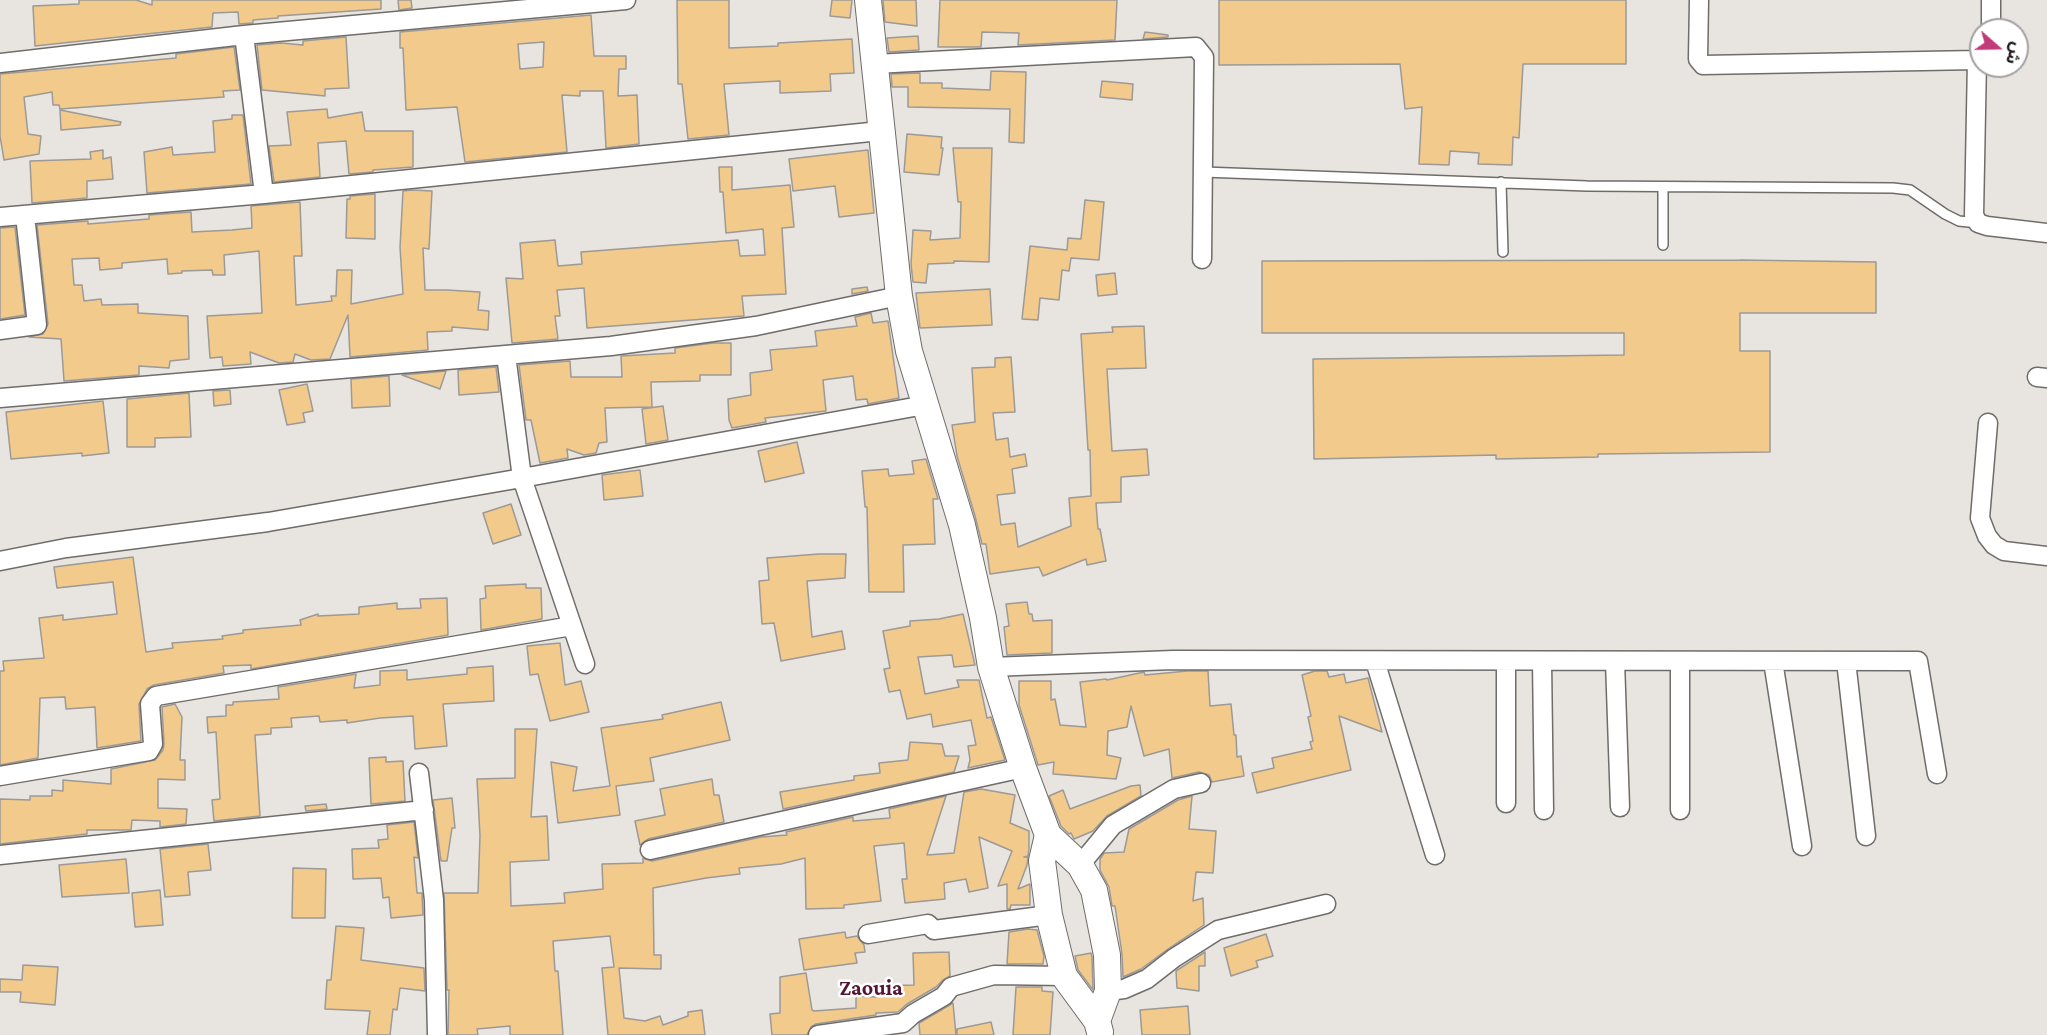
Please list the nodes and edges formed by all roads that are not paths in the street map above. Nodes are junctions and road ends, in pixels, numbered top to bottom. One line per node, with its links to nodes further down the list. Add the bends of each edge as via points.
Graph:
1 (626, 0): 6 (street)
2 (868, 0): 9 (street)
3 (1699, 0): 7 (street, via 1698,59 1702,65)
4 (1991, 0): 5 (street)
5 (1991, 18)
6 (244, 35): 8 (street); 15 (street)
7 (1969, 59)
8 (0, 63)
9 (875, 64): 11 (street); 12 (street, via 1196,47 1204,57)
10 (1978, 78): 18 (street, via 1974,215)
11 (880, 131): 15 (street); 23 (street)
12 (1203, 172): 13 (lane); 22 (street)
13 (1501, 182): 14 (lane); 21 (lane)
14 (1663, 187): 18 (lane, via 1910,190 1959,221); 20 (lane)
15 (264, 194): 16 (street)
16 (25, 215): 17 (street); 24 (street, via 37,325)
17 (0, 218)
18 (1978, 223): 19 (street)
19 (2047, 233)
20 (1663, 245)
21 (1503, 252)
22 (1202, 259)
23 (899, 296): 25 (street, via 756,326 611,346); 27 (street, via 909,351)
24 (0, 330)
25 (506, 355): 26 (street); 29 (street)
26 (0, 398)
27 (925, 405): 29 (street); 41 (street, via 962,525)
28 (1988, 423): 30 (street, via 1980,518 1987,536 2004,551)
29 (522, 478): 31 (street, via 268,522 66,548); 32 (street)
30 (2047, 556)
31 (0, 561)
32 (572, 626): 40 (street); 45 (street, via 156,696 150,704 153,744 149,751)
33 (1375, 661): 34 (street); 41 (street, via 1173,660); 57 (street)
34 (1506, 661): 35 (street); 47 (street)
35 (1542, 661): 36 (street); 50 (street)
36 (1616, 661): 37 (street); 48 (street)
37 (1680, 661): 38 (street); 51 (street)
38 (1773, 661): 39 (street); 54 (street)
39 (1846, 661): 44 (street, via 1918,661); 53 (street)
40 (585, 664)
41 (991, 668): 42 (street)
42 (1023, 768): 52 (street); 55 (street)
43 (419, 773): 49 (street)
44 (1937, 774)
45 (0, 776)
46 (1201, 783): 58 (street, via 1174,789 1113,825)
47 (1506, 803)
48 (1620, 807)
49 (424, 810): 56 (street); 65 (street, via 434,900)
50 (1544, 810)
51 (1680, 810)
52 (1048, 835): 58 (street); 60 (street, via 1042,861)
53 (1866, 836)
54 (1802, 846)
55 (650, 850)
56 (0, 855)
57 (1435, 855)
58 (1080, 865): 63 (street, via 1094,890 1107,955)
59 (1326, 904): 63 (street, via 1218,930 1148,979 1124,990)
60 (1049, 915): 61 (street, via 934,930 928,924); 62 (street)
61 (868, 934)
62 (1064, 976): 64 (street); 66 (street, via 994,975 951,987 903,1023)
63 (1108, 991): 64 (street)
64 (1099, 1028)
65 (437, 1035)
66 (818, 1035)

